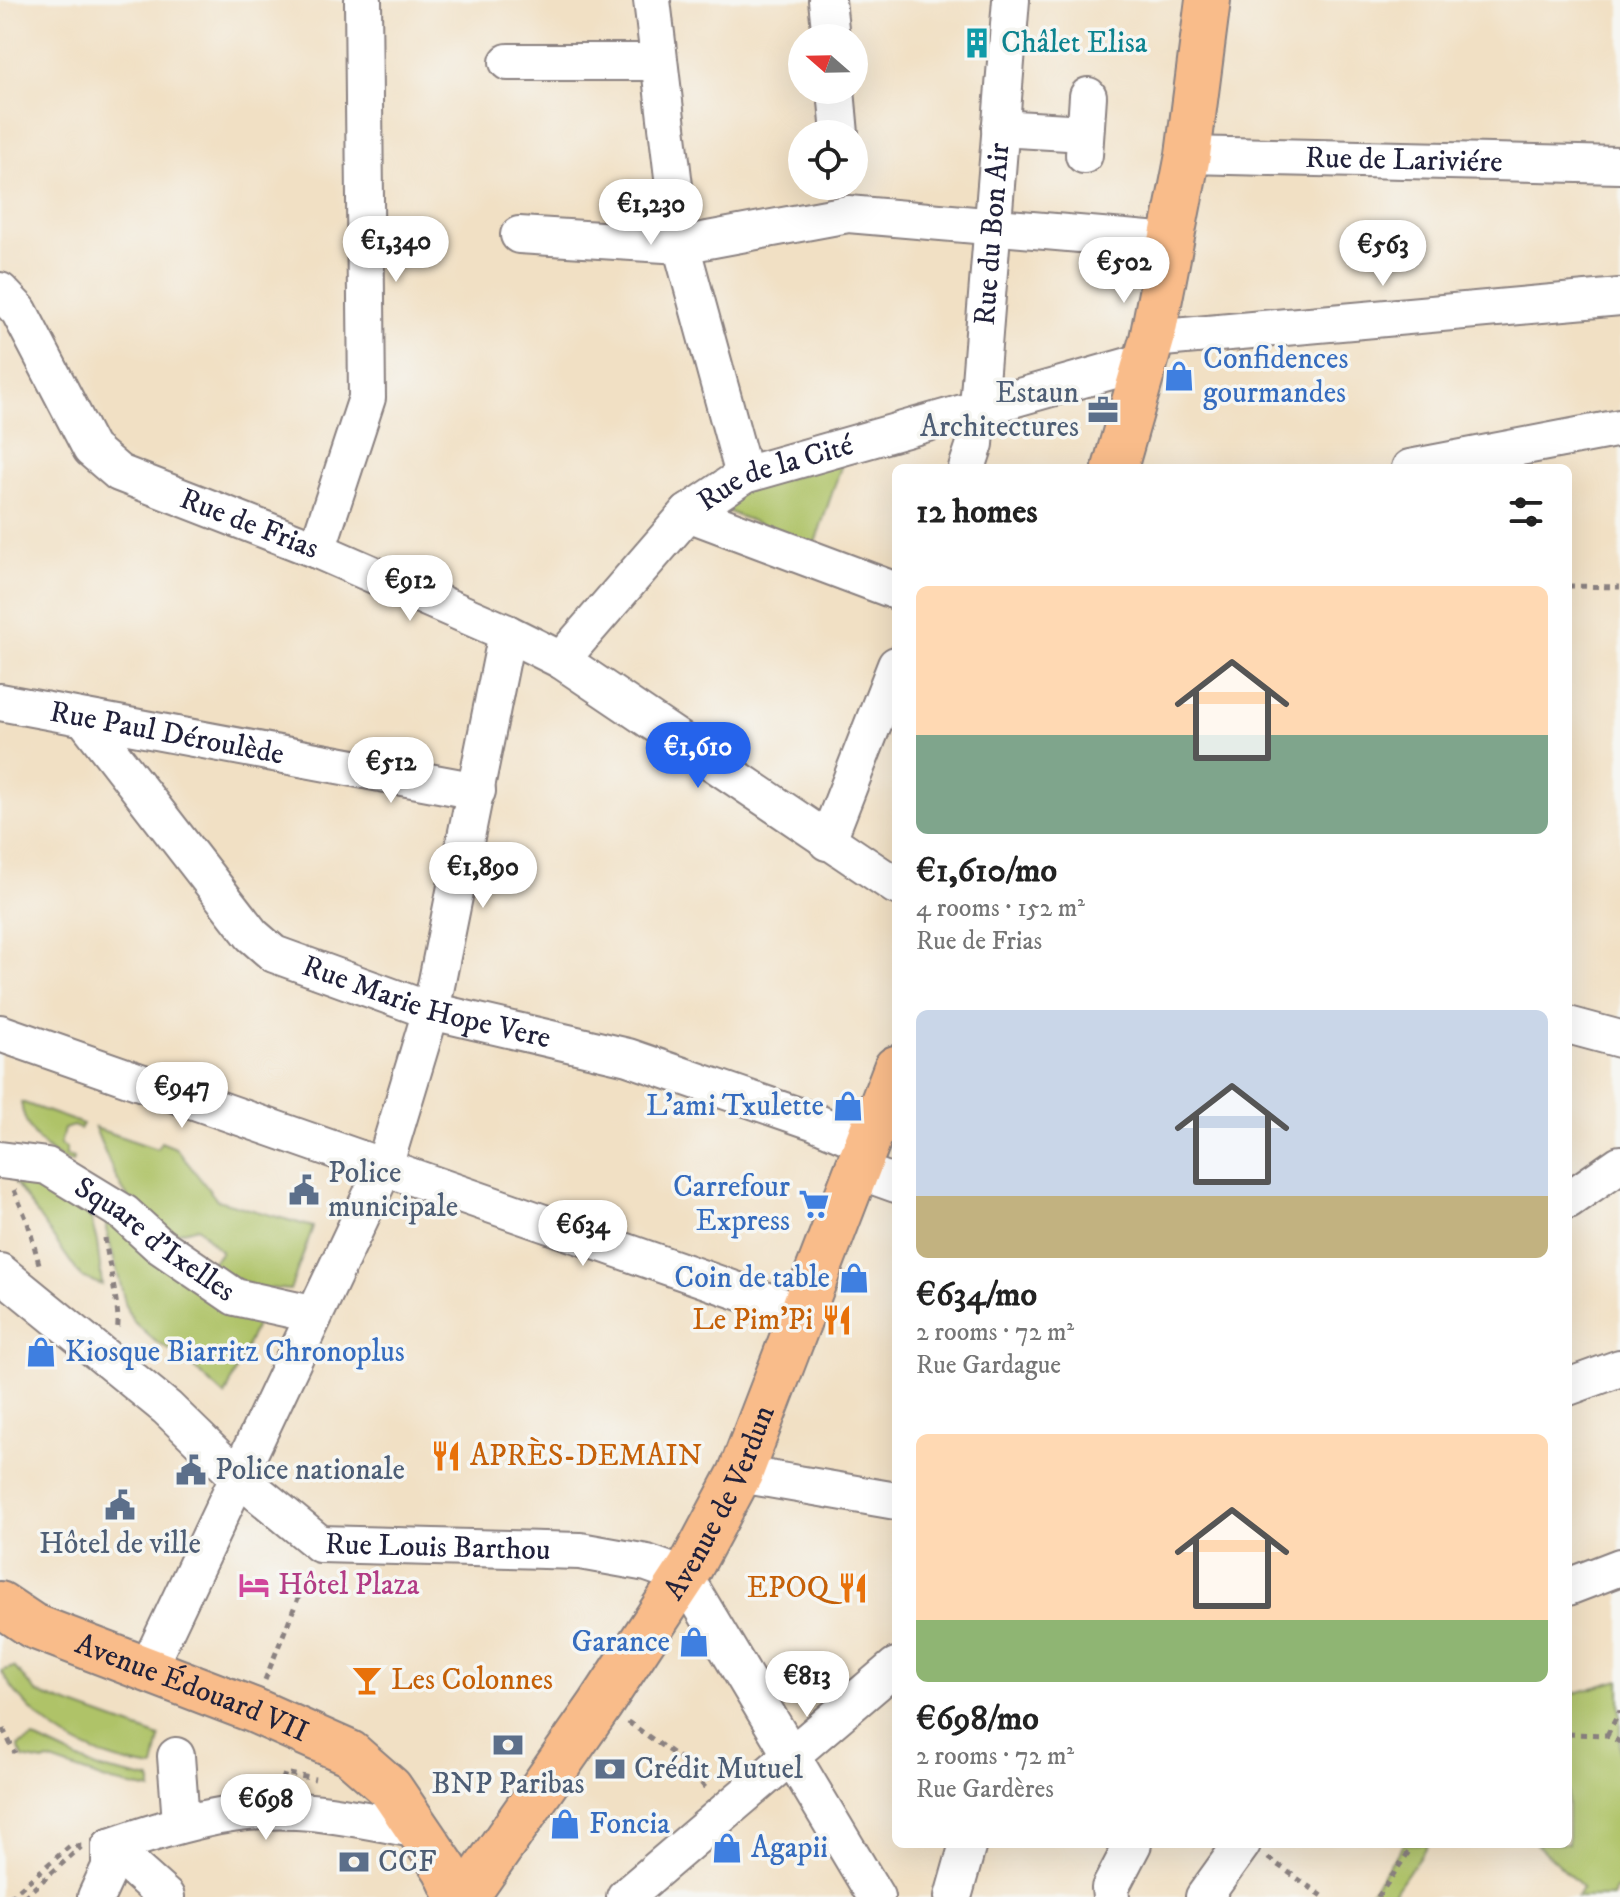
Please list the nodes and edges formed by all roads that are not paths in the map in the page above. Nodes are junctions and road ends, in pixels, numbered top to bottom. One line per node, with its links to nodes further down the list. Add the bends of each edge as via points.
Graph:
1 (363, 0): 29 (street, via 367,398)
2 (652, 0): 8 (street)
3 (827, 0): 6 (street)
4 (1011, 0): 10 (street, Rue du Bon Air)
5 (1208, 0): 11 (main road)
6 (830, 24)
7 (508, 62): 8 (street)
8 (659, 62): 17 (street)
9 (1088, 96): 10 (street, via 1084,145)
10 (1000, 128): 14 (street, Rue du Bon Air)
11 (1188, 155): 12 (street, Rue de Lariviére); 16 (main road)
12 (1620, 165)
13 (847, 200): 14 (street); 17 (street)
14 (991, 226): 16 (street); 21 (street, Rue du Bon Air)
15 (519, 235): 17 (street)
16 (1171, 242): 20 (main road)
17 (681, 245): 27 (street)
18 (0, 291): 29 (street, Rue de Frias, via 19,311 91,449 119,473)
19 (1620, 297): 20 (street, Rue de la Cité)
20 (1149, 350): 21 (street, Rue de la Cité); 25 (main road)
21 (977, 406): 24 (street, Rue du Bon Air); 27 (street, Rue de la Cité)
22 (1620, 428): 23 (street)
23 (1490, 460): 26 (street)
24 (968, 464)
25 (1116, 464)
26 (1450, 464)
27 (744, 475): 28 (street, Rue de la Cité)
28 (688, 513): 30 (street); 32 (street, Rue de la Cité)
29 (317, 550): 31 (street, Rue de Frias)
30 (892, 590)
31 (507, 633): 32 (street, Rue de Frias); 36 (street)
32 (561, 660): 37 (street, Rue de Frias)
33 (892, 675): 37 (street)
34 (0, 702): 35 (street, Rue Paul Déroulède)
35 (84, 718): 36 (street, Rue Paul Déroulède); 39 (street, Rue Marie Hope Vere, via 252,935 274,954)
36 (477, 791): 39 (street)
37 (827, 842): 38 (street, Rue de Frias)
38 (892, 883)
39 (431, 1011): 45 (street, Rue Marie Hope Vere, via 628,1057 813,1121); 46 (street)
40 (1572, 1026): 42 (street)
41 (0, 1033): 46 (street)
42 (1620, 1039)
43 (892, 1085): 45 (main road, Avenue de Verdun)
44 (0, 1160): 51 (street, Square d'Ixelles, via 47,1166 124,1213 159,1245 235,1297)
45 (873, 1166): 50 (main road, Avenue de Verdun)
46 (383, 1170): 50 (street); 51 (street)
47 (1615, 1179): 48 (street)
48 (1572, 1198)
49 (0, 1272): 55 (street, Rue Louis Barthou, via 167,1408)
50 (801, 1313): 54 (main road, Avenue de Verdun)
51 (312, 1314): 55 (street)
52 (1620, 1368): 53 (street)
53 (1572, 1386)
54 (740, 1474): 56 (street); 58 (main road, Avenue de Verdun)
55 (237, 1476): 58 (street, Rue Louis Barthou, via 320,1544 580,1551); 62 (street)
56 (892, 1500)
57 (1620, 1567): 59 (street)
58 (684, 1576): 64 (street, via 781,1734); 74 (main road, Avenue de Verdun)
59 (1572, 1585)
60 (0, 1604): 62 (main road, Avenue Édouard VII, via 33,1626)
61 (892, 1669): 64 (street)
62 (147, 1670): 66 (main road, Avenue Édouard VII, via 350,1753 390,1788)
63 (176, 1756): 65 (street)
64 (789, 1756): 75 (street); 76 (street)
65 (181, 1822): 66 (street, via 297,1811); 67 (street)
66 (419, 1830): 73 (main road, Avenue Édouard VII)
67 (96, 1846): 71 (street, via 110,1867); 72 (street)
68 (967, 1848): 77 (street)
69 (1131, 1848): 78 (street, via 1110,1888)
70 (1251, 1848): 79 (street)
71 (96, 1897)
72 (166, 1897)
73 (458, 1897)
74 (466, 1897)
75 (625, 1897)
76 (876, 1897)
77 (953, 1897)
78 (1111, 1897)
79 (1204, 1897)

